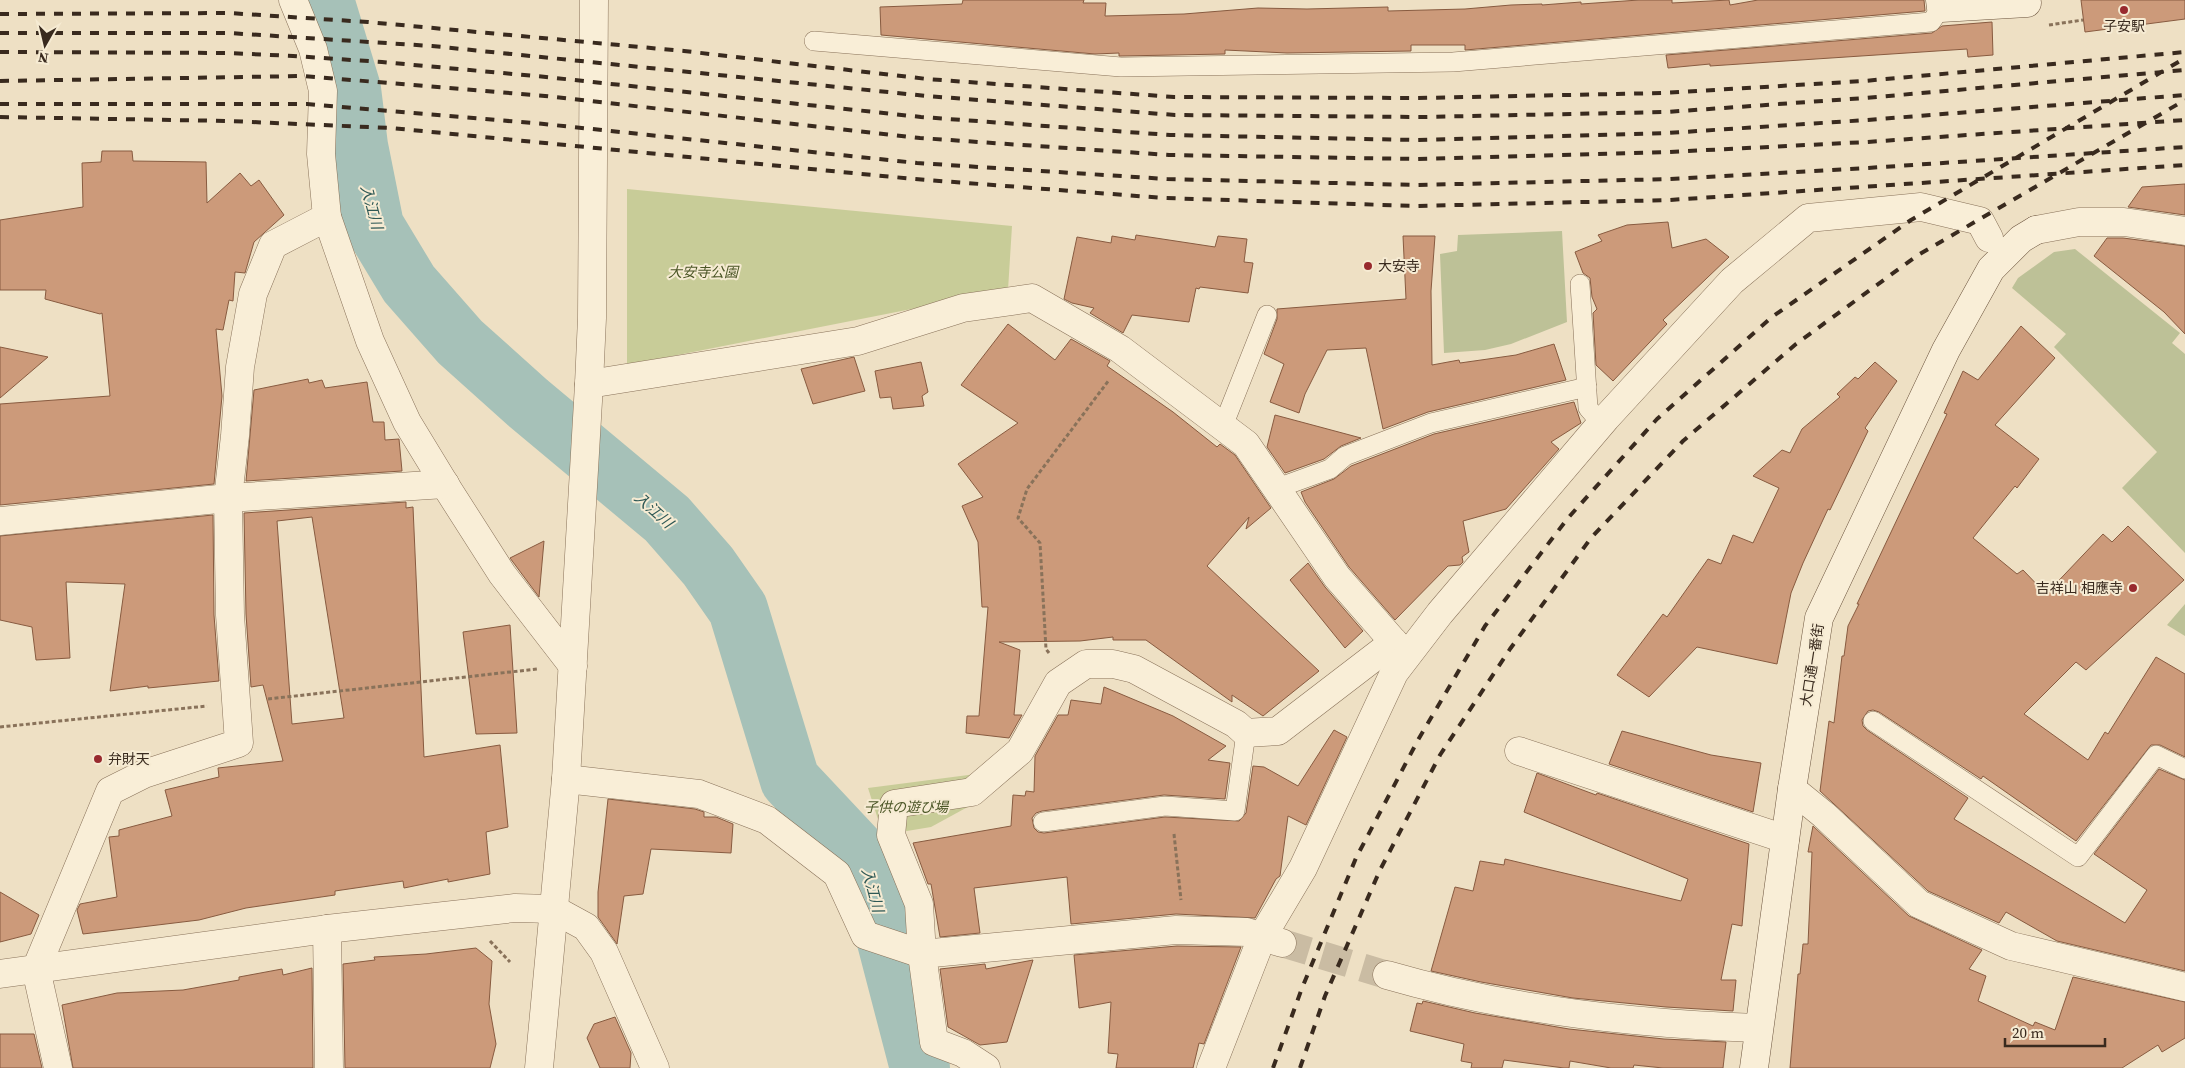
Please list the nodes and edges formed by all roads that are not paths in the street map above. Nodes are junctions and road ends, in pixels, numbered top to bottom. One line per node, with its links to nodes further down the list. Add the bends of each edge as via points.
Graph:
1 (293, 0): 6 (street, via 313,49 323,91 321,154)
2 (594, 0): 11 (street)
3 (2027, 3): 4 (street)
4 (1941, 4): 5 (lane, via 1931,22 1453,62 1121,68)
5 (814, 41)
6 (327, 217): 15 (street, via 370,341 407,422); 17 (street, via 273,245 253,294 240,367)
7 (2185, 232): 26 (street, 大口通一番街, via 2124,222 2079,222 2036,230 2021,239 1991,269 1955,333 1819,618)
8 (1989, 238): 13 (street, via 1980,221 1921,207 1808,218 1732,281)
9 (1580, 284): 12 (lane)
10 (1267, 315): 14 (lane)
11 (589, 384): 14 (street, via 858,341 963,308 1032,298 1128,355); 20 (street)
12 (1587, 387): 13 (lane, via 1588,408); 16 (lane, via 1431,423 1345,456 1330,469)
13 (1601, 423): 19 (street, via 1440,613)
14 (1223, 426): 16 (street, via 1246,444)
15 (445, 484): 17 (street); 20 (street, via 502,574)
16 (1275, 489): 19 (street, via 1337,577)
17 (228, 498): 18 (street); 33 (street, via 230,615 239,743 144,774 110,791)
18 (0, 521)
19 (1400, 649): 22 (street, via 1278,731); 31 (street, via 1394,673)
20 (573, 666): 25 (street)
21 (1873, 721): 24 (lane, via 2078,857 2156,754)
22 (1246, 733): 27 (lane, via 1235,811 1172,806); 32 (street, via 1236,724 1134,669 1113,664 1086,664 1058,683 1020,751 972,792 894,804 891,835 919,904)
23 (1519, 751): 28 (street)
24 (2185, 770)
25 (566, 780): 29 (street); 32 (street, via 699,794 767,820 837,874 865,935)
26 (1792, 790): 28 (street, 大口通一番街); 36 (street, via 1824,815 1920,904 2012,946)
27 (1043, 822)
28 (1785, 840): 37 (street, 大口通一番街)
29 (553, 909): 30 (street, via 514,908); 40 (street); 41 (street, via 586,927 604,952)
30 (327, 929): 33 (street); 39 (street)
31 (1272, 940): 32 (street, via 1247,932 1184,930); 43 (street)
32 (922, 954): 42 (street, via 934,1042 963,1053)
33 (36, 969): 34 (street); 38 (street)
34 (0, 974)
35 (1387, 975): 37 (street, via 1535,1008 1639,1022)
36 (2185, 987)
37 (1758, 1028): 44 (street, 大口通一番街)
38 (58, 1068)
39 (330, 1068)
40 (539, 1068)
41 (655, 1068)
42 (986, 1068)
43 (1211, 1068)
44 (1754, 1068)

